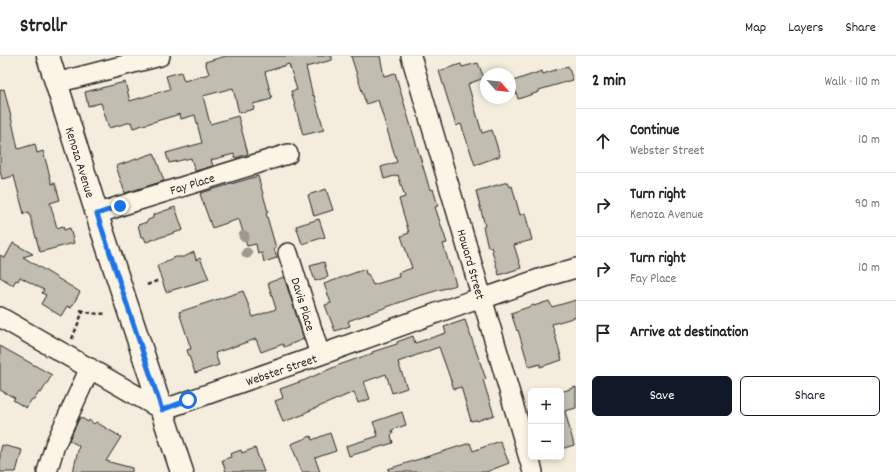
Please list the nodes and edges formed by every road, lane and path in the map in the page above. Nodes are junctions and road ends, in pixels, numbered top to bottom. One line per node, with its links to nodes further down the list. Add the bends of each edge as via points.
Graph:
1 (48, 56): 4 (main road, Kenoza Avenue)
2 (160, 56): 4 (street)
3 (411, 56): 11 (street, Howard Street)
4 (56, 83): 6 (main road, Kenoza Avenue)
5 (288, 154): 6 (street, Fay Place)
6 (97, 214): 17 (main road, Kenoza Avenue)
7 (288, 253): 15 (street, Davis Place)
8 (576, 268): 11 (street, Webster Street)
9 (159, 280): 10 (path)
10 (147, 285)
11 (482, 299): 15 (street, Webster Street, via 470,301); 20 (street, Howard Street)
12 (107, 313): 14 (path, via 92,314 81,310)
13 (0, 317): 16 (street)
14 (72, 339)
15 (320, 355): 17 (street, Webster Street)
16 (90, 368): 17 (street); 18 (street, via 55,445)
17 (162, 410): 19 (main road, Kenoza Avenue)
18 (47, 472)
19 (182, 472)
20 (533, 472)

